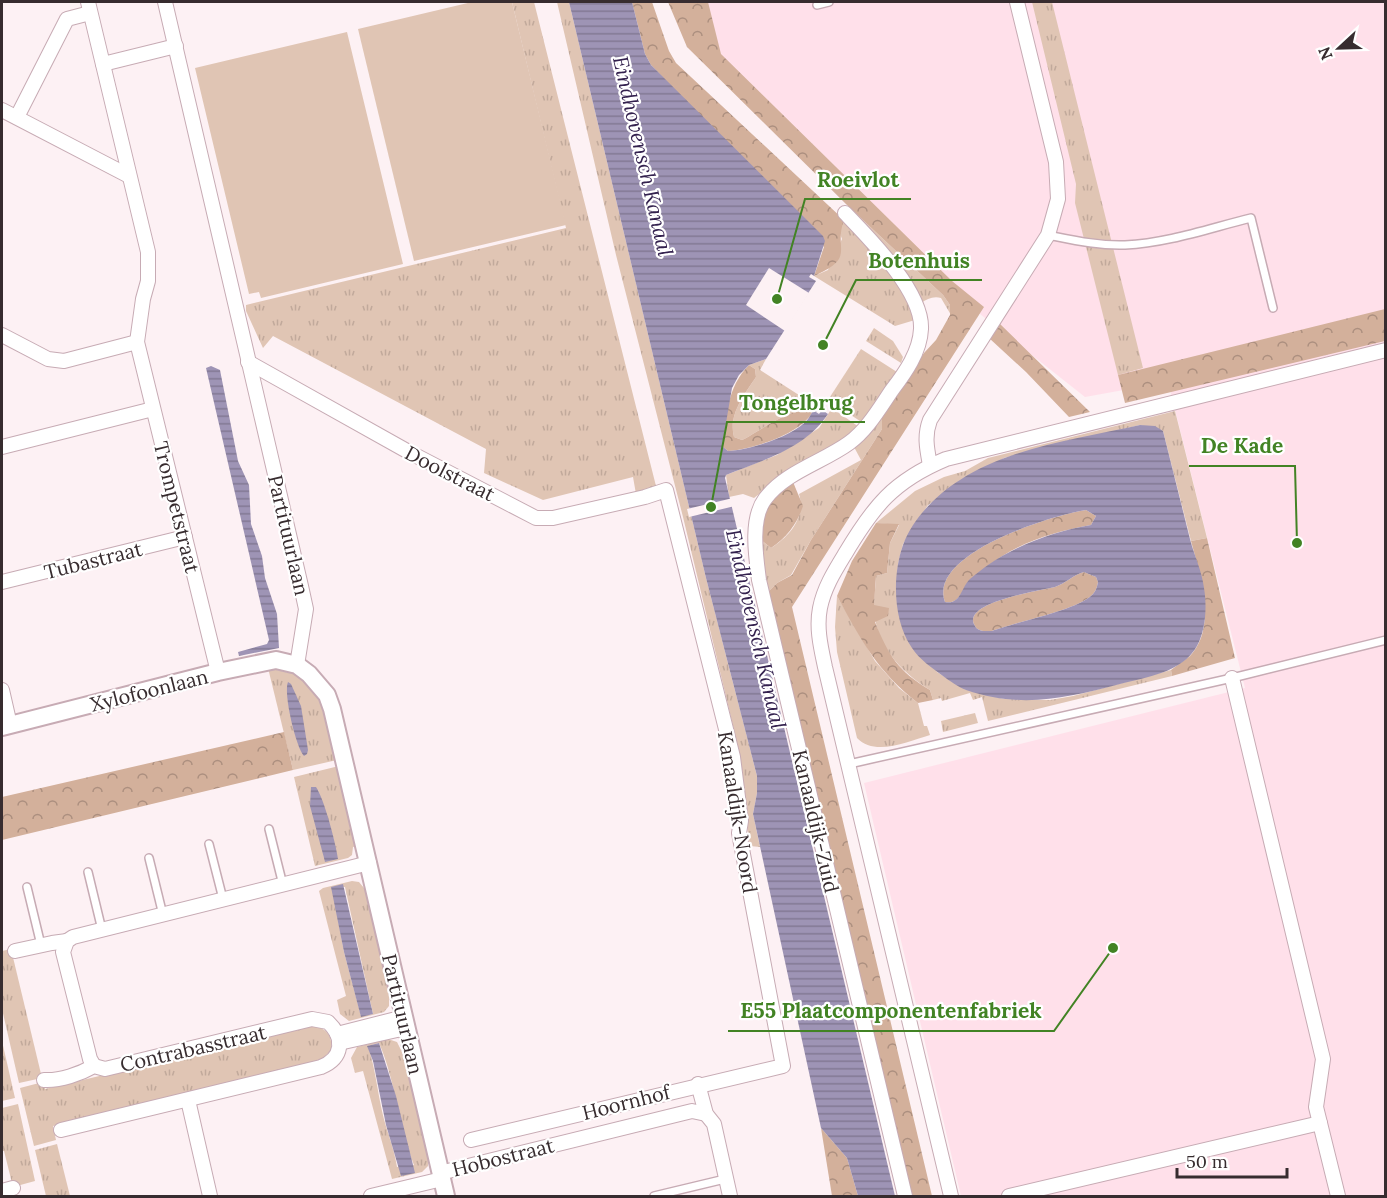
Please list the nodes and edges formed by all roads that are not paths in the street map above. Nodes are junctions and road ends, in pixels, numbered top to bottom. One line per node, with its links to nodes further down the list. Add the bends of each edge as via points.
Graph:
1 (165, 2): 6 (street, Partituurlaan)
2 (829, 2): 4 (lane)
3 (1017, 2): 12 (street, via 1056,162 1058,199)
4 (817, 4)
5 (89, 7): 7 (street, Trompetstraat); 9 (street, via 67,19)
6 (176, 46): 7 (street); 17 (street, Partituurlaan)
7 (103, 64): 10 (street, Trompetstraat)
8 (2, 110): 9 (street)
9 (17, 117): 10 (street)
10 (129, 176): 15 (street, Trompetstraat, via 148,252 148,281)
11 (845, 213): 62 (street, Kanaaldijk-Zuid, via 911,292 920,312 917,349 866,428 765,499 755,542 759,580)
12 (1048, 235): 13 (lane, via 1094,244 1125,245 1158,241 1251,218); 20 (street, via 930,420 925,432)
13 (1273, 308)
14 (2, 335): 15 (street, via 48,359 64,361)
15 (137, 342): 18 (street, Trompetstraat)
16 (1386, 350): 20 (street, via 975,450)
17 (248, 362): 21 (street, Doolstraat, via 536,518 553,518); 25 (street, Partituurlaan, via 306,609)
18 (153, 409): 19 (street); 22 (street, Trompetstraat)
19 (2, 447)
20 (930, 465): 30 (street, via 877,505 826,586 819,640)
21 (666, 490): 46 (street, Kanaaldijk-Noord, via 733,757 739,833)
22 (185, 537): 23 (street, Tubastraat); 26 (street, Trompetstraat)
23 (2, 582)
24 (1386, 640): 27 (lane)
25 (297, 665): 26 (street, Xylofoonlaan, via 276,660); 34 (street, Partituurlaan, via 327,695)
26 (218, 672): 29 (street, Xylofoonlaan)
27 (1232, 678): 30 (lane); 52 (street, via 1323,1059 1316,1107)
28 (2, 690): 29 (street)
29 (6, 726)
30 (849, 764): 63 (street)
31 (269, 828): 36 (lane)
32 (209, 844): 38 (lane)
33 (149, 858): 39 (lane)
34 (369, 863): 36 (street); 44 (street, Partituurlaan)
35 (88, 873): 40 (lane)
36 (283, 885): 38 (street)
37 (27, 887): 42 (lane)
38 (223, 900): 39 (street)
39 (163, 915): 40 (street)
40 (102, 930): 41 (street)
41 (67, 941): 42 (street); 47 (street, via 63,952)
42 (41, 945): 43 (street)
43 (15, 951)
44 (405, 1023): 45 (street); 55 (street, Partituurlaan)
45 (338, 1039): 47 (street, Contrabasstraat, via 328,1022 312,1019 105,1069); 50 (street, via 336,1057 331,1063)
46 (783, 1065): 49 (street, Hoornhof)
47 (94, 1066): 48 (street, Contrabasstraat, via 84,1072)
48 (44, 1080)
49 (698, 1084): 51 (street); 54 (street, Hoornhof)
50 (188, 1100): 53 (street); 57 (street)
51 (706, 1114): 55 (street, Hobostraat, via 692,1111); 56 (street, via 714,1124)
52 (1320, 1123): 64 (street); 65 (street)
53 (61, 1130)
54 (471, 1140)
55 (441, 1176): 58 (street, Hobostraat); 59 (street, Partituurlaan)
56 (725, 1179): 60 (lane); 61 (street)
57 (210, 1197)
58 (371, 1197)
59 (446, 1197)
60 (654, 1197)
61 (730, 1197)
62 (905, 1197)
63 (951, 1197)
64 (1009, 1197)
65 (1338, 1197)

